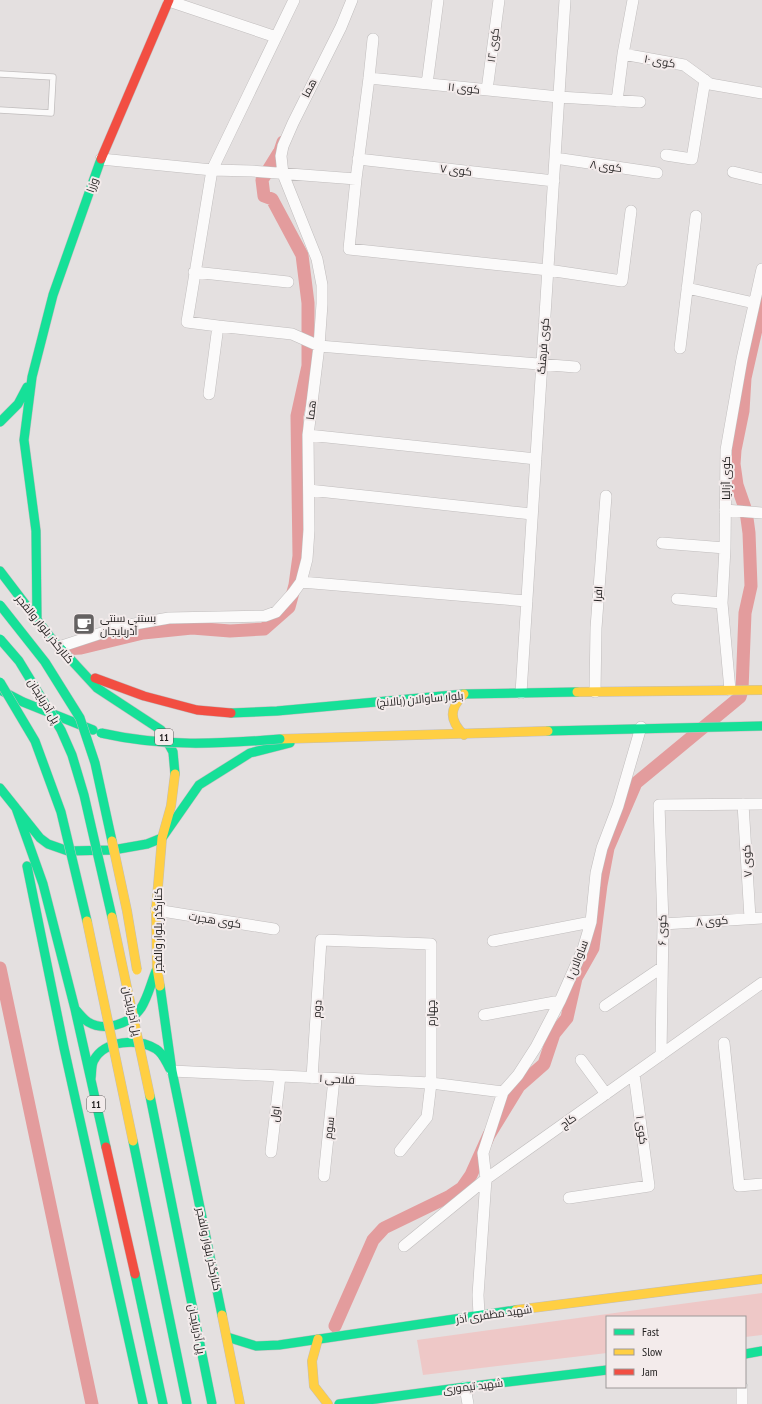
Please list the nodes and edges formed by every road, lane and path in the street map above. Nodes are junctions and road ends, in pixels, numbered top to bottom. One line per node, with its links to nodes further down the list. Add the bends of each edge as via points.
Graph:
1 (169, 0): 8 (street); 24 (main road, وزرا)
2 (294, 0): 8 (street)
3 (352, 0): 28 (street, هما, via 283,146)
4 (438, 0): 14 (street)
5 (499, 0): 15 (street, کوی ۱۲)
6 (565, 0): 17 (street, کوی فرهنگ)
7 (633, 0): 10 (street)
8 (276, 37): 25 (street)
9 (373, 39): 12 (street)
10 (623, 54): 13 (street, کوی ۱۰, via 684,65); 18 (street)
11 (0, 74): 20 (lane, via 53,77 52,113)
12 (369, 78): 14 (street, کوی ۱۱); 22 (street)
13 (705, 80): 16 (street, کوی ۱۰, via 710,84); 21 (street, via 692,160)
14 (427, 84): 15 (street, کوی ۱۱)
15 (488, 90): 17 (street, کوی ۱۱)
16 (762, 93)
17 (559, 97): 18 (street, کوی ۱۱); 23 (street, کوی فرهنگ)
18 (617, 101): 19 (street, کوی ۱۱)
19 (640, 102)
20 (0, 110)
21 (666, 155)
22 (358, 158): 29 (street); 31 (street, کوی ۷)
23 (555, 158): 27 (street, کوی ۸); 31 (street, کوی فرهنگ)
24 (101, 159): 25 (street); 45 (main road, وزرا, via 53,295)
25 (212, 170): 28 (street); 35 (street)
26 (733, 172): 30 (street)
27 (657, 173)
28 (283, 174): 29 (street); 41 (street, هما, via 321,272)
29 (356, 179): 34 (street, via 349,249)
30 (762, 179)
31 (554, 181): 34 (street, کوی فرهنگ)
32 (632, 211): 34 (street, via 622,282)
33 (696, 216): 38 (street)
34 (548, 270): 43 (street, کوی فرهنگ)
35 (194, 272): 37 (street); 40 (street, via 188,322)
36 (761, 275): 39 (street, کوی آزالیا)
37 (288, 282)
38 (687, 288): 39 (street); 42 (street)
39 (754, 303): 52 (street, کوی آزالیا, via 726,450)
40 (218, 326): 41 (street, via 292,334); 46 (street)
41 (319, 346): 43 (street); 48 (street, هما)
42 (680, 348)
43 (542, 364): 44 (street); 49 (street, کوی فرهنگ)
44 (575, 367)
45 (32, 377): 47 (main road, via 18,404); 63 (main road, via 24,440 36,531)
46 (209, 394)
47 (0, 422)
48 (308, 435): 49 (street); 50 (street, هما)
49 (536, 459): 54 (street, کوی فرهنگ)
50 (309, 490): 54 (street); 58 (street, هما, via 307,559)
51 (606, 496): 71 (street, افرا, via 596,628)
52 (725, 510): 53 (street); 56 (street, کوی آزالیا)
53 (762, 513)
54 (532, 514): 60 (street, کوی فرهنگ)
55 (662, 543): 56 (street)
56 (725, 548): 61 (street, کوی آزالیا)
57 (0, 571): 63 (main road, کنارگذر بلوار والفجر / 11)
58 (301, 582): 60 (street); 65 (street, هما, via 276,612 264,616 168,618 123,626)
59 (677, 599): 61 (street)
60 (527, 601): 72 (street, کوی فرهنگ)
61 (722, 603): 69 (street, کوی آزالیا)
62 (0, 605): 98 (main road, bridge, via 45,662 80,718 95,762 105,806 126,904)
63 (37, 620): 65 (main road, کنارگذر بلوار والفجر / 11)
64 (0, 638): 112 (main road, پل آذربایجان, bridge, via 19,661 61,730 72,755 86,803)
65 (59, 647): 66 (main road, کنارگذر بلوار والفجر / 11)
66 (84, 675): 73 (main road, بلوار ساوالان (بالانج), via 144,696 197,710 236,713); 82 (main road, کنارگذر بلوار والفجر / 11, via 97,688 161,730 172,752 175,774 171,806)
67 (0, 682): 131 (main road, bridge, via 35,741 61,812 87,920)
68 (0, 690): 77 (main road, bridge, via 72,722 120,738 203,744)
69 (730, 690): 70 (main road, بلوار ساوالان (بالانج)); 71 (main road, بلوار ساوالان (بالانج))
70 (762, 690)
71 (596, 692): 72 (main road, بلوار ساوالان (بالانج))
72 (521, 693): 73 (main road, بلوار ساوالان (بالانج))
73 (464, 694): 76 (main road, via 452,709 452,719 456,728)
74 (762, 726): 75 (main road)
75 (641, 727): 76 (main road); 86 (street, ساوالان ۱, via 618,806 602,848 596,873)
76 (464, 734): 77 (main road)
77 (305, 739): 82 (main road, via 250,754 199,785)
78 (0, 788): 81 (main road, 11)
79 (744, 804): 80 (street); 84 (street, کوی ۷); 87 (street, کوی ۶, via 659,805)
80 (762, 804)
81 (16, 808): 82 (main road, via 40,838 48,844 68,851 113,850 147,844); 96 (main road, 11, via 43,884); 129 (main road, via 64,1048)
82 (162, 838): 83 (main road, کنارگذر بلوار والفجر / 11)
83 (156, 910): 88 (street, کوی هجرت); 91 (main road, کنارگذر بلوار والفجر / 11)
84 (750, 918): 85 (street, کوی ۸); 87 (street, کوی ۸)
85 (762, 918)
86 (591, 922): 89 (street); 94 (street, ساوالان ۱, via 583,949)
87 (663, 924): 92 (street, کوی ۶)
88 (274, 929)
89 (493, 942)
90 (431, 944): 106 (street, دوم, via 321,940); 109 (street, چهارم)
91 (156, 968): 96 (main road, 11, via 147,995 137,1013 124,1022 108,1026 91,1023); 103 (main road, کنارگذر بلوار والفجر / 11)
92 (661, 968): 95 (street); 101 (street, کوی ۶)
93 (762, 983): 101 (street, کاج)
94 (560, 1001): 97 (street); 110 (street, ساوالان ۱, via 536,1047 518,1075)
95 (604, 1006)
96 (75, 1008): 108 (main road, 11)
97 (484, 1015)
98 (145, 1019)
99 (146, 1034): 112 (main road, bridge)
100 (724, 1043): 117 (street, via 739,1186)
101 (661, 1055): 104 (street, کاج)
102 (580, 1060): 111 (street)
103 (172, 1071): 105 (street, فلاحی ۱); 108 (main road, via 164,1057 156,1050 148,1045 127,1042 114,1044 99,1053 94,1060); 122 (main road, کنارگذر بلوار والفجر / 11)
104 (634, 1074): 111 (street, کاج); 118 (street, کوی ۱, via 649,1186)
105 (280, 1076): 106 (street, فلاحی ۱); 114 (street, اول)
106 (312, 1078): 107 (street, فلاحی ۱)
107 (334, 1079): 109 (street, فلاحی ۱); 115 (street, سوم)
108 (91, 1082): 130 (main road, 11)
109 (431, 1083): 110 (street, فلاحی ۱); 113 (street, چهارم, via 427,1117)
110 (503, 1092): 116 (street, ساوالان ۱, via 483,1153)
111 (606, 1094): 116 (street, کاج)
112 (152, 1103): 132 (main road, پل آذربایجان, bridge)
113 (400, 1151)
114 (271, 1152)
115 (324, 1176)
116 (486, 1179): 119 (street, کاج); 121 (street, via 478,1295)
117 (762, 1184)
118 (569, 1198)
119 (404, 1246)
120 (762, 1279): 121 (main road, شهید مظفری آذر)
121 (480, 1315): 123 (main road, شهید مظفری آذر)
122 (227, 1337): 123 (main road, شهید مظفری آذر, via 256,1346); 133 (main road, کنارگذر بلوار والفجر / 11)
123 (318, 1339): 134 (main road, via 312,1361 314,1386)
124 (762, 1351): 125 (main road)
125 (746, 1354)
126 (606, 1370): 127 (main road, شهید تیموری)
127 (465, 1387): 135 (main road, شهید تیموری); 136 (street)
128 (742, 1388): 137 (street)
129 (143, 1404)
130 (163, 1404)
131 (187, 1404)
132 (212, 1404)
133 (240, 1404)
134 (328, 1404)
135 (339, 1404)
136 (468, 1404)
137 (742, 1404)

